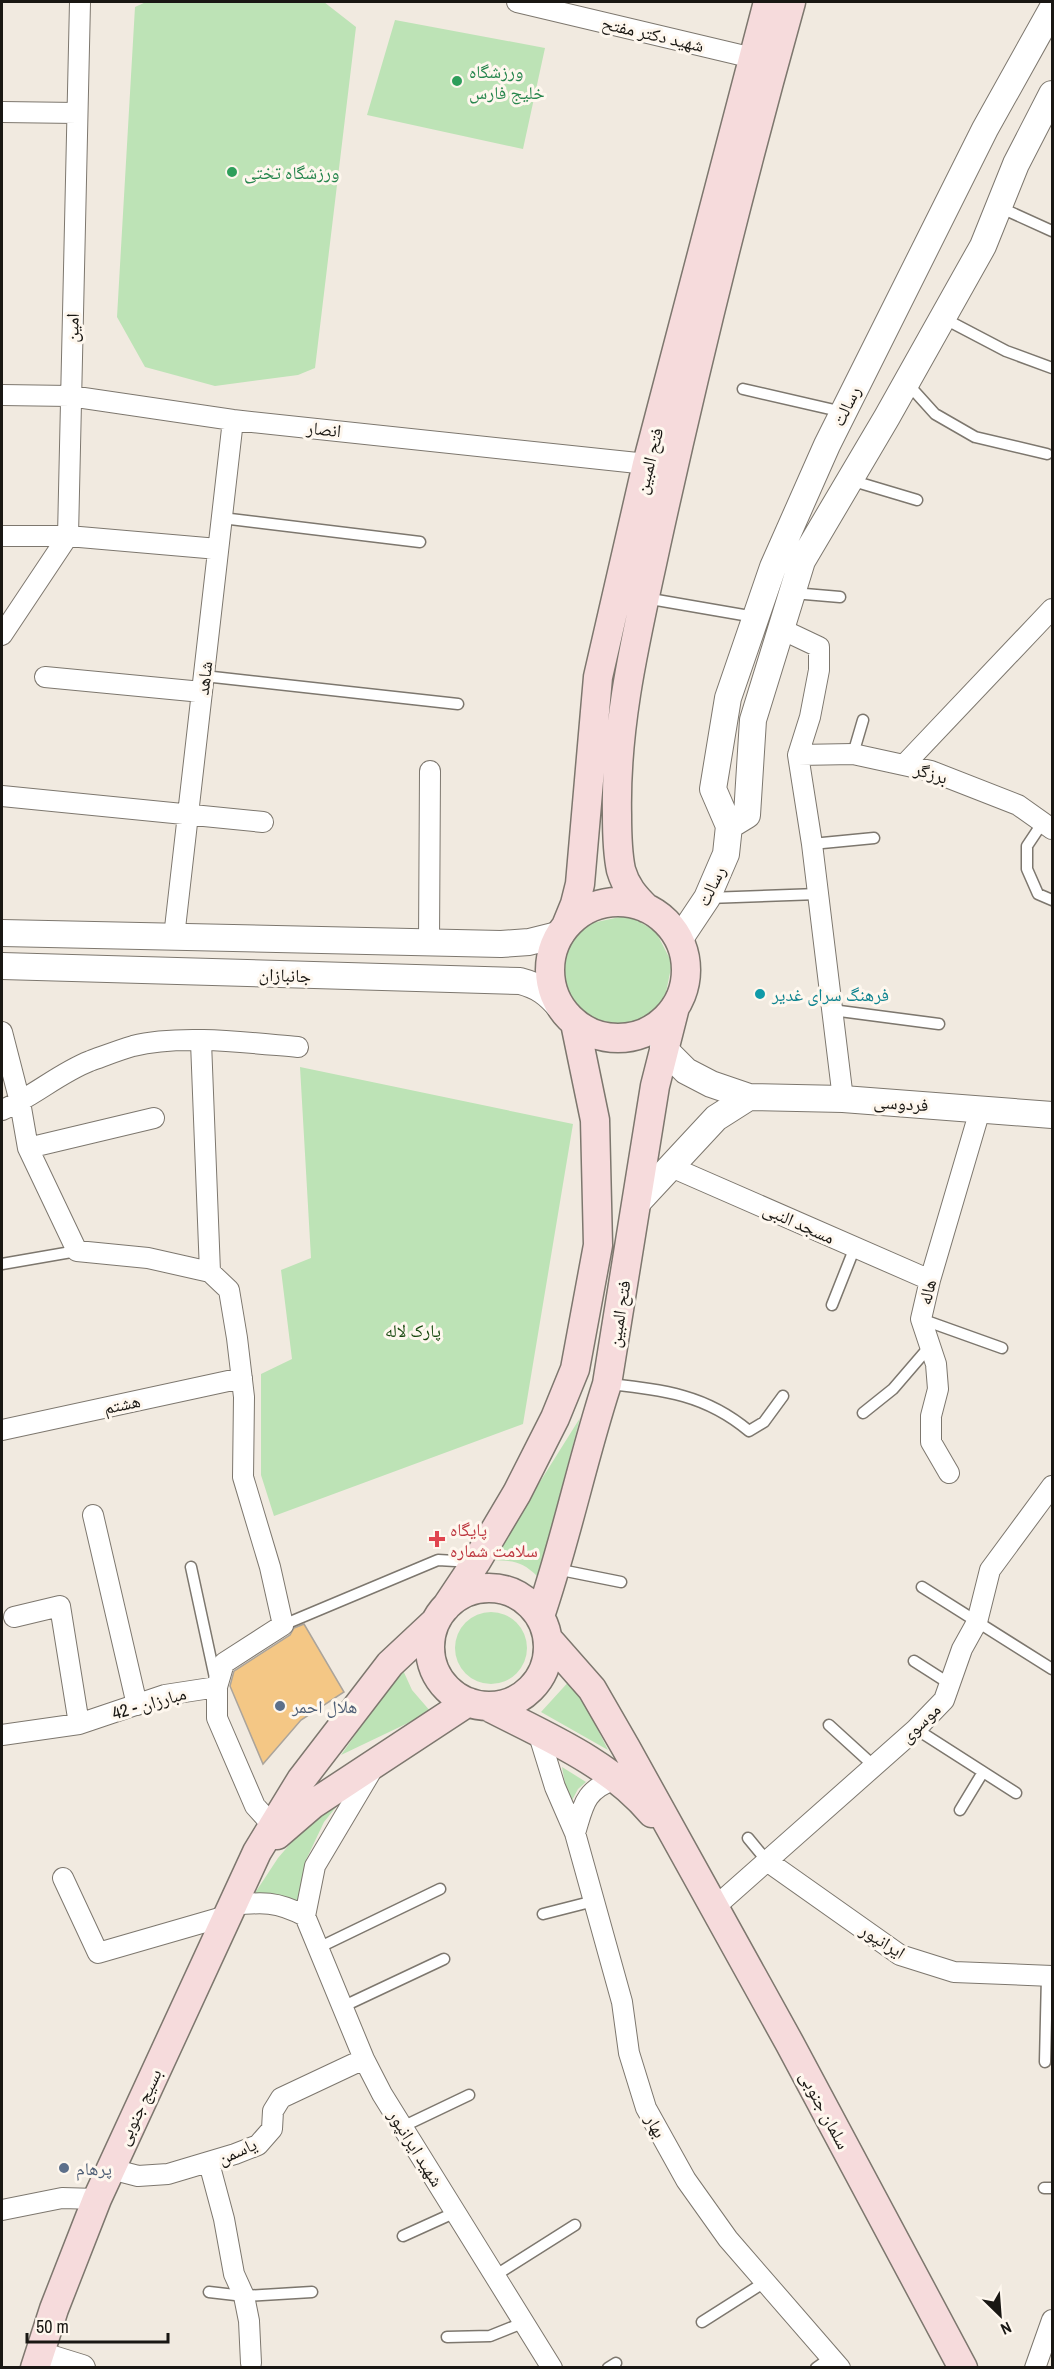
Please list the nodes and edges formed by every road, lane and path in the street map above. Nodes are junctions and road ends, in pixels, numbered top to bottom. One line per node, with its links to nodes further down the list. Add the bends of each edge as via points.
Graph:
1 (80, 2): 9 (street, امین)
2 (518, 2): 6 (street, شهید دکتر مفتح)
3 (768, 2): 6 (main road, فتح المبین)
4 (790, 2): 6 (main road, فتح المبین)
5 (1053, 9): 18 (street, رسالت, via 985,129)
6 (763, 60): 21 (main road, فتح المبین); 31 (main road, فتح المبین)
7 (1053, 94): 10 (street, via 1016,164)
8 (2, 112): 9 (street)
9 (77, 113): 17 (street, امین)
10 (999, 207): 11 (lane); 12 (street, via 983,246)
11 (1053, 231)
12 (943, 318): 13 (lane, via 1006,351); 14 (street)
13 (1053, 368)
14 (906, 382): 20 (lane, via 935,414 975,437); 22 (street)
15 (743, 389): 18 (lane)
16 (2, 395): 17 (street, انصار)
17 (70, 396): 19 (street, انصار); 26 (street, امین)
18 (843, 412): 33 (street, رسالت, via 772,567)
19 (233, 420): 21 (street, انصار); 24 (street, شاهد)
20 (1047, 454)
21 (647, 464): 55 (main road, فتح المبین, via 598,677 580,884)
22 (850, 480): 23 (lane); 29 (street, via 802,561)
23 (917, 500)
24 (222, 518): 27 (lane); 28 (street, شاهد)
25 (2, 536): 26 (street)
26 (68, 536): 28 (street); 35 (street)
27 (420, 542)
28 (218, 549): 37 (street, شاهد)
29 (792, 593): 30 (lane); 34 (street)
30 (840, 597)
31 (645, 598): 33 (lane); 54 (main road, فتح المبین, via 628,674 616,769 621,869 628,889)
32 (1053, 609): 42 (street)
33 (756, 617): 48 (street, رسالت, via 728,698 713,789)
34 (781, 629): 41 (street, via 819,647 810,717); 48 (street, via 753,720 747,815)
35 (2, 635)
36 (45, 677): 37 (street)
37 (203, 684): 38 (lane); 45 (street, شاهد)
38 (458, 704)
39 (863, 720): 40 (lane)
40 (853, 754): 41 (street, برزگر); 42 (street, برزگر)
41 (798, 755): 50 (street)
42 (904, 765): 47 (street, برزگر, via 931,771 1018,805)
43 (430, 771): 59 (street)
44 (2, 796): 45 (street)
45 (188, 815): 46 (street); 57 (street, شاهد)
46 (263, 822)
47 (1048, 825): 53 (lane, via 1028,846 1027,868 1038,894)
48 (729, 826): 52 (street, رسالت, via 726,854)
49 (874, 838): 50 (lane)
50 (812, 844): 51 (street)
51 (818, 894): 52 (lane); 64 (street)
52 (707, 898): 58 (street, رسالت)
53 (1053, 900)
54 (646, 908): 55 (main road, via 624,902 602,904 582,912); 58 (main road, via 666,921)
55 (563, 930): 60 (street, جانبازان, via 529,942); 65 (main road, via 549,966 551,987)
56 (2, 933): 57 (street, جانبازان)
57 (174, 937): 59 (street, جانبازان)
58 (679, 940): 63 (main road, via 686,962 684,986)
59 (429, 942): 60 (street, جانبازان)
60 (496, 944): 62 (street, via 502,963)
61 (2, 966): 62 (street, جانبازان)
62 (490, 981): 65 (street, جانبازان, via 520,981 537,986)
63 (675, 1007): 65 (main road, via 659,1024 638,1035 615,1038 594,1034); 70 (main road, فتح المبین)
64 (832, 1010): 66 (lane); 72 (street)
65 (568, 1015): 98 (main road, فتح المبین, via 595,1120 598,1245 575,1369 518,1493)
66 (939, 1024)
67 (2, 1032): 73 (street)
68 (201, 1042): 69 (street); 73 (street, via 134,1046 88,1062); 84 (street)
69 (298, 1047)
70 (663, 1048): 71 (street, فردوسی, via 686,1071); 80 (main road, فتح المبین)
71 (749, 1097): 72 (street, فردوسی); 79 (street, via 716,1118)
72 (843, 1099): 75 (street, فردوسی)
73 (20, 1102): 74 (street); 78 (street)
74 (2, 1110)
75 (980, 1110): 76 (street, فردوسی); 85 (street, هاله)
76 (1053, 1115)
77 (154, 1118): 78 (street)
78 (28, 1148): 82 (street)
79 (669, 1166): 80 (street); 81 (street, مسجد النبی)
80 (637, 1203): 91 (main road, فتح المبین)
81 (855, 1247): 85 (street, مسجد النبی); 86 (lane)
82 (77, 1251): 83 (lane); 84 (street, via 148,1258)
83 (2, 1264)
84 (210, 1272): 90 (street, via 229,1290)
85 (930, 1280): 87 (street, هاله)
86 (832, 1305)
87 (921, 1319): 88 (street, هاله); 89 (lane)
88 (930, 1346): 93 (lane, via 893,1389); 95 (street, هاله, via 938,1389 931,1416 931,1442)
89 (1002, 1348)
90 (242, 1378): 94 (street, هشتم); 106 (street, via 243,1477)
91 (607, 1384): 92 (lane, via 657,1389 702,1401 749,1431 764,1422); 100 (main road, فتح المبین)
92 (783, 1396)
93 (863, 1413)
94 (2, 1430)
95 (949, 1473)
96 (1053, 1486): 105 (street, موسوی, via 990,1570)
97 (93, 1515): 113 (street)
98 (476, 1562): 103 (main road, فتح المبین); 106 (lane, via 438,1560)
99 (191, 1567): 111 (lane)
100 (556, 1569): 101 (lane); 107 (main road, فتح المبین)
101 (621, 1582)
102 (922, 1587): 105 (lane)
103 (441, 1614): 107 (main road, via 460,1596 477,1589 495,1588 528,1603); 112 (main road, via 430,1640 431,1660 438,1678 451,1693); 125 (main road, بسیج جنوبی, via 390,1664 301,1780)
104 (14, 1617): 114 (street, via 60,1606)
105 (977, 1622): 109 (lane); 110 (street, موسوی)
106 (283, 1625): 111 (street, via 224,1663)
107 (544, 1628): 112 (main road, via 547,1659 539,1678 525,1693 507,1703); 129 (main road, via 592,1689)
108 (914, 1661): 110 (lane)
109 (1053, 1669)
110 (950, 1684): 116 (street, موسوی, via 944,1700)
111 (217, 1687): 113 (street, مبارزان - 42, via 165,1695); 125 (street, via 217,1718 255,1806)
112 (478, 1704): 117 (main road); 119 (main road)
113 (137, 1705): 114 (street, مبارزان - 42)
114 (79, 1724): 118 (street, مبارزان - 42)
115 (829, 1725): 120 (lane)
116 (916, 1729): 120 (street, موسوی); 121 (lane)
117 (538, 1732): 122 (main road, via 588,1758); 126 (street, بهار)
118 (2, 1735)
119 (375, 1765): 128 (main road, via 313,1804); 137 (street, via 315,1866)
120 (874, 1766): 130 (street, موسوی)
121 (983, 1772): 123 (lane); 124 (lane)
122 (615, 1779): 126 (street, via 598,1786 585,1802); 129 (main road, via 638,1797)
123 (1016, 1793)
124 (960, 1809)
125 (273, 1826): 128 (main road, بسیج جنوبی)
126 (575, 1833): 133 (street, بهار)
127 (748, 1838): 130 (lane)
128 (257, 1852): 135 (main road, بسیج جنوبی)
129 (686, 1854): 134 (main road, سلمان جنوبی)
130 (767, 1861): 134 (street, موسوی); 140 (street, ایرانپور, via 900,1955 954,1972)
131 (63, 1878): 135 (street, via 98,1953)
132 (440, 1888): 138 (lane)
133 (594, 1901): 136 (lane); 154 (street, بهار, via 622,2002 629,2053 646,2108 686,2180)
134 (715, 1907): 168 (main road, سلمان جنوبی)
135 (229, 1910): 137 (street, via 261,1902 286,1906); 147 (main road, بسیج جنوبی)
136 (543, 1914)
137 (305, 1916): 138 (street, شهید ایرانپور)
138 (318, 1948): 141 (street, شهید ایرانپور)
139 (444, 1959): 141 (lane)
140 (1050, 1976): 143 (lane)
141 (342, 2007): 142 (street, شهید ایرانپور)
142 (364, 2059): 145 (street, شهید ایرانپور); 146 (street, یاسمن, via 281,2098 273,2111 272,2129 258,2145)
143 (1045, 2062)
144 (469, 2095): 145 (lane)
145 (402, 2127): 150 (street, شهید ایرانپور)
146 (208, 2163): 147 (street, یاسمن, via 168,2174 138,2176); 157 (street, via 234,2274)
147 (111, 2169): 148 (main road, بسیج جنوبی)
148 (97, 2199): 149 (street, via 62,2198); 163 (main road, بسیج جنوبی)
149 (2, 2210)
150 (456, 2212): 152 (lane); 153 (street, شهید ایرانپور)
151 (575, 2225): 153 (lane)
152 (403, 2236)
153 (496, 2275): 159 (street, شهید ایرانپور)
154 (765, 2282): 160 (lane); 165 (street, بهار)
155 (209, 2292): 157 (lane)
156 (312, 2292): 157 (lane)
157 (244, 2296): 164 (street)
158 (1053, 2320): 162 (street)
159 (525, 2322): 161 (lane, via 490,2336); 167 (street, شهید ایرانپور)
160 (702, 2322)
161 (447, 2337)
162 (1049, 2340): 169 (street)
163 (38, 2361): 166 (street)
164 (251, 2363)
165 (828, 2364)
166 (82, 2367)
167 (552, 2367)
168 (963, 2367)
169 (1035, 2367)

